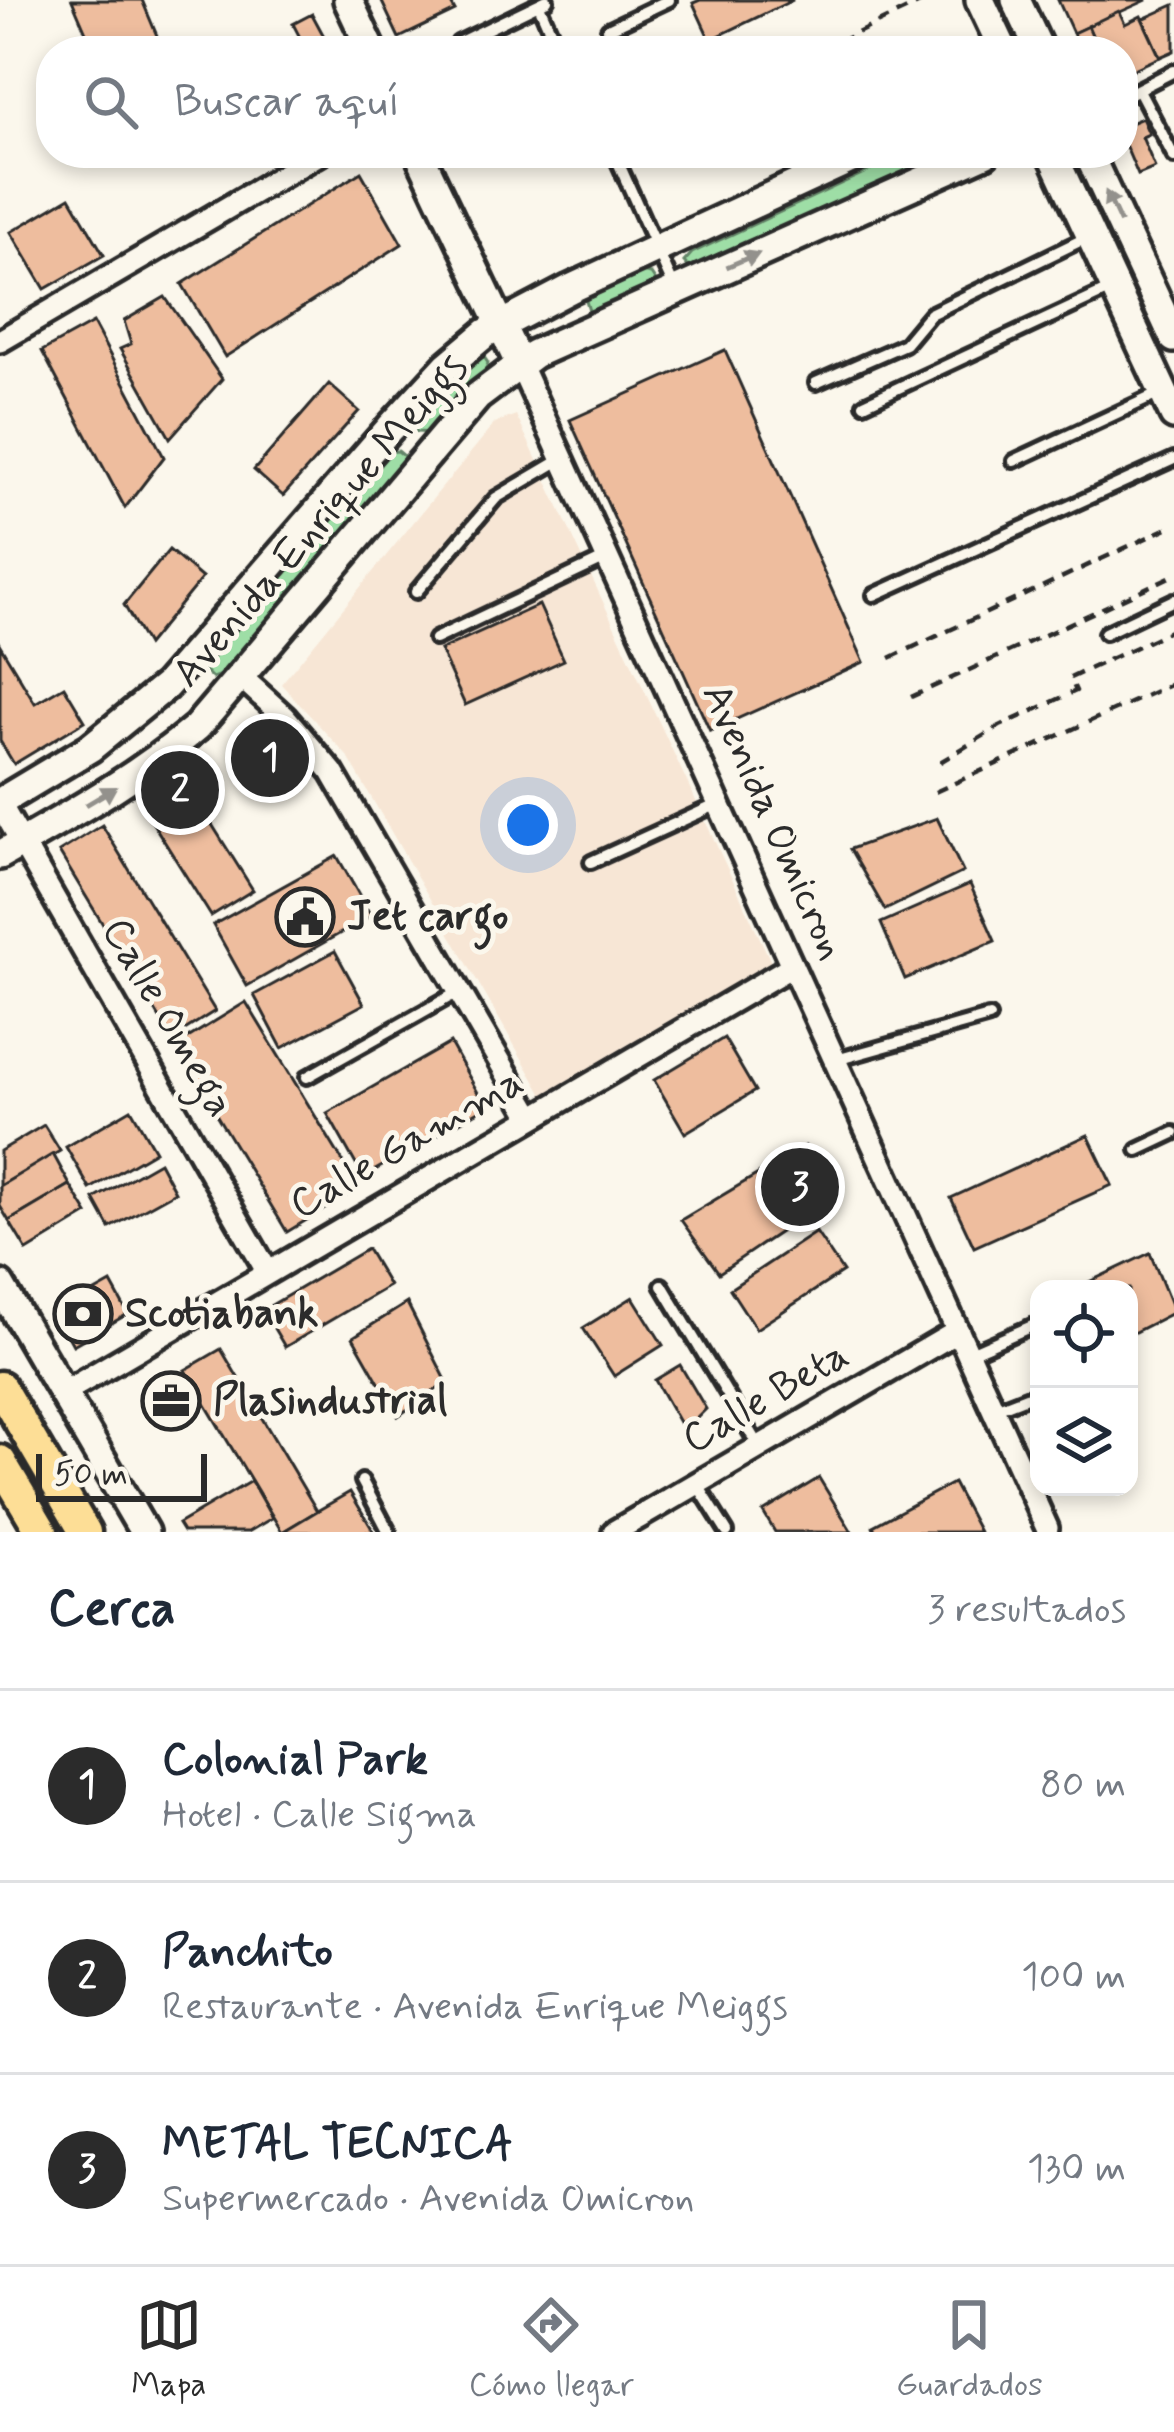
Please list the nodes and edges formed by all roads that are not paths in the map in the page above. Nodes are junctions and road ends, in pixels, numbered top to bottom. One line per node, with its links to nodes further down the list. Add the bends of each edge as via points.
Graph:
1 (348, 0): 7 (main road)
2 (669, 0): 6 (lane)
3 (980, 0): 10 (main road)
4 (1016, 0): 11 (main road)
5 (543, 3): 8 (lane); 9 (lane)
6 (608, 29)
7 (365, 36)
8 (475, 36)
9 (554, 36)
10 (997, 36)
11 (1033, 36)
12 (1174, 71): 13 (lane)
13 (1139, 90): 14 (lane)
14 (1174, 157)
15 (295, 168): 30 (street)
16 (426, 168): 27 (main road, Avenida Omicron)
17 (621, 168): 23 (lane)
18 (831, 168): 23 (main road, Avenida Enrique Meiggs)
19 (925, 168): 26 (main road, Avenida Enrique Meiggs, one-way to 19)
20 (1059, 168): 22 (main road)
21 (1095, 168): 29 (main road, one-way to 21)
22 (1090, 236): 24 (main road); 32 (lane, via 930,314 905,344)
23 (657, 248): 25 (main road, Avenida Enrique Meiggs); 26 (lane)
24 (1114, 288): 33 (lane); 34 (main road)
25 (569, 289): 27 (main road, Avenida Enrique Meiggs); 28 (main road)
26 (675, 289): 28 (main road, Avenida Enrique Meiggs)
27 (500, 324): 31 (main road, Avenida Omicron); 35 (main road, Avenida Enrique Meiggs)
28 (588, 329): 31 (main road, Avenida Enrique Meiggs)
29 (1174, 338)
30 (0, 340)
31 (519, 363): 36 (main road, Avenida Enrique Meiggs); 37 (street, Avenida Omicron)
32 (816, 383)
33 (864, 404)
34 (1168, 404): 39 (lane)
35 (390, 428): 36 (main road); 47 (main road, Avenida Enrique Meiggs, via 166,686 90,748)
36 (424, 457): 46 (main road, Avenida Enrique Meiggs)
37 (562, 459): 40 (street, Avenida Omicron); 41 (lane, via 496,498)
38 (1174, 459): 42 (lane)
39 (1014, 461)
40 (606, 558): 45 (lane); 48 (street, Avenida Omicron)
41 (416, 592)
42 (874, 595)
43 (1174, 601): 44 (lane)
44 (1105, 633)
45 (435, 639)
46 (240, 676): 49 (main road, Avenida Enrique Meiggs, one-way to 46, via 161,757); 52 (street, via 332,772)
47 (0, 803): 49 (street, Calle Omega)
48 (718, 804): 50 (lane); 51 (street, Avenida Omicron)
49 (11, 849): 59 (street, Calle Omega)
50 (591, 862)
51 (792, 966): 54 (street, Avenida Omicron); 56 (street, Calle Gamma)
52 (460, 991): 55 (lane); 56 (street)
53 (989, 1017): 54 (lane)
54 (835, 1061): 63 (street, Avenida Omicron)
55 (308, 1077)
56 (532, 1117): 59 (street, Calle Gamma)
57 (1174, 1132): 58 (lane)
58 (1138, 1150)
59 (267, 1271): 66 (street, Calle Gamma)
60 (0, 1285): 66 (main road)
61 (662, 1285): 69 (lane)
62 (1030, 1327): 64 (lane)
63 (958, 1331): 64 (street, Avenida Omicron); 69 (street, Calle Beta)
64 (968, 1354): 68 (street, Avenida Omicron)
65 (0, 1387): 75 (main road)
66 (63, 1393): 76 (main road)
67 (1030, 1396): 68 (lane)
68 (993, 1410): 73 (street, Avenida Omicron)
69 (759, 1447): 72 (street, Calle Beta)
70 (0, 1461): 74 (main road)
71 (362, 1481): 77 (lane)
72 (697, 1484): 78 (street, Calle Beta); 79 (lane)
73 (1048, 1530)
74 (42, 1532)
75 (85, 1532)
76 (144, 1532)
77 (389, 1532)
78 (614, 1532)
79 (727, 1532)

